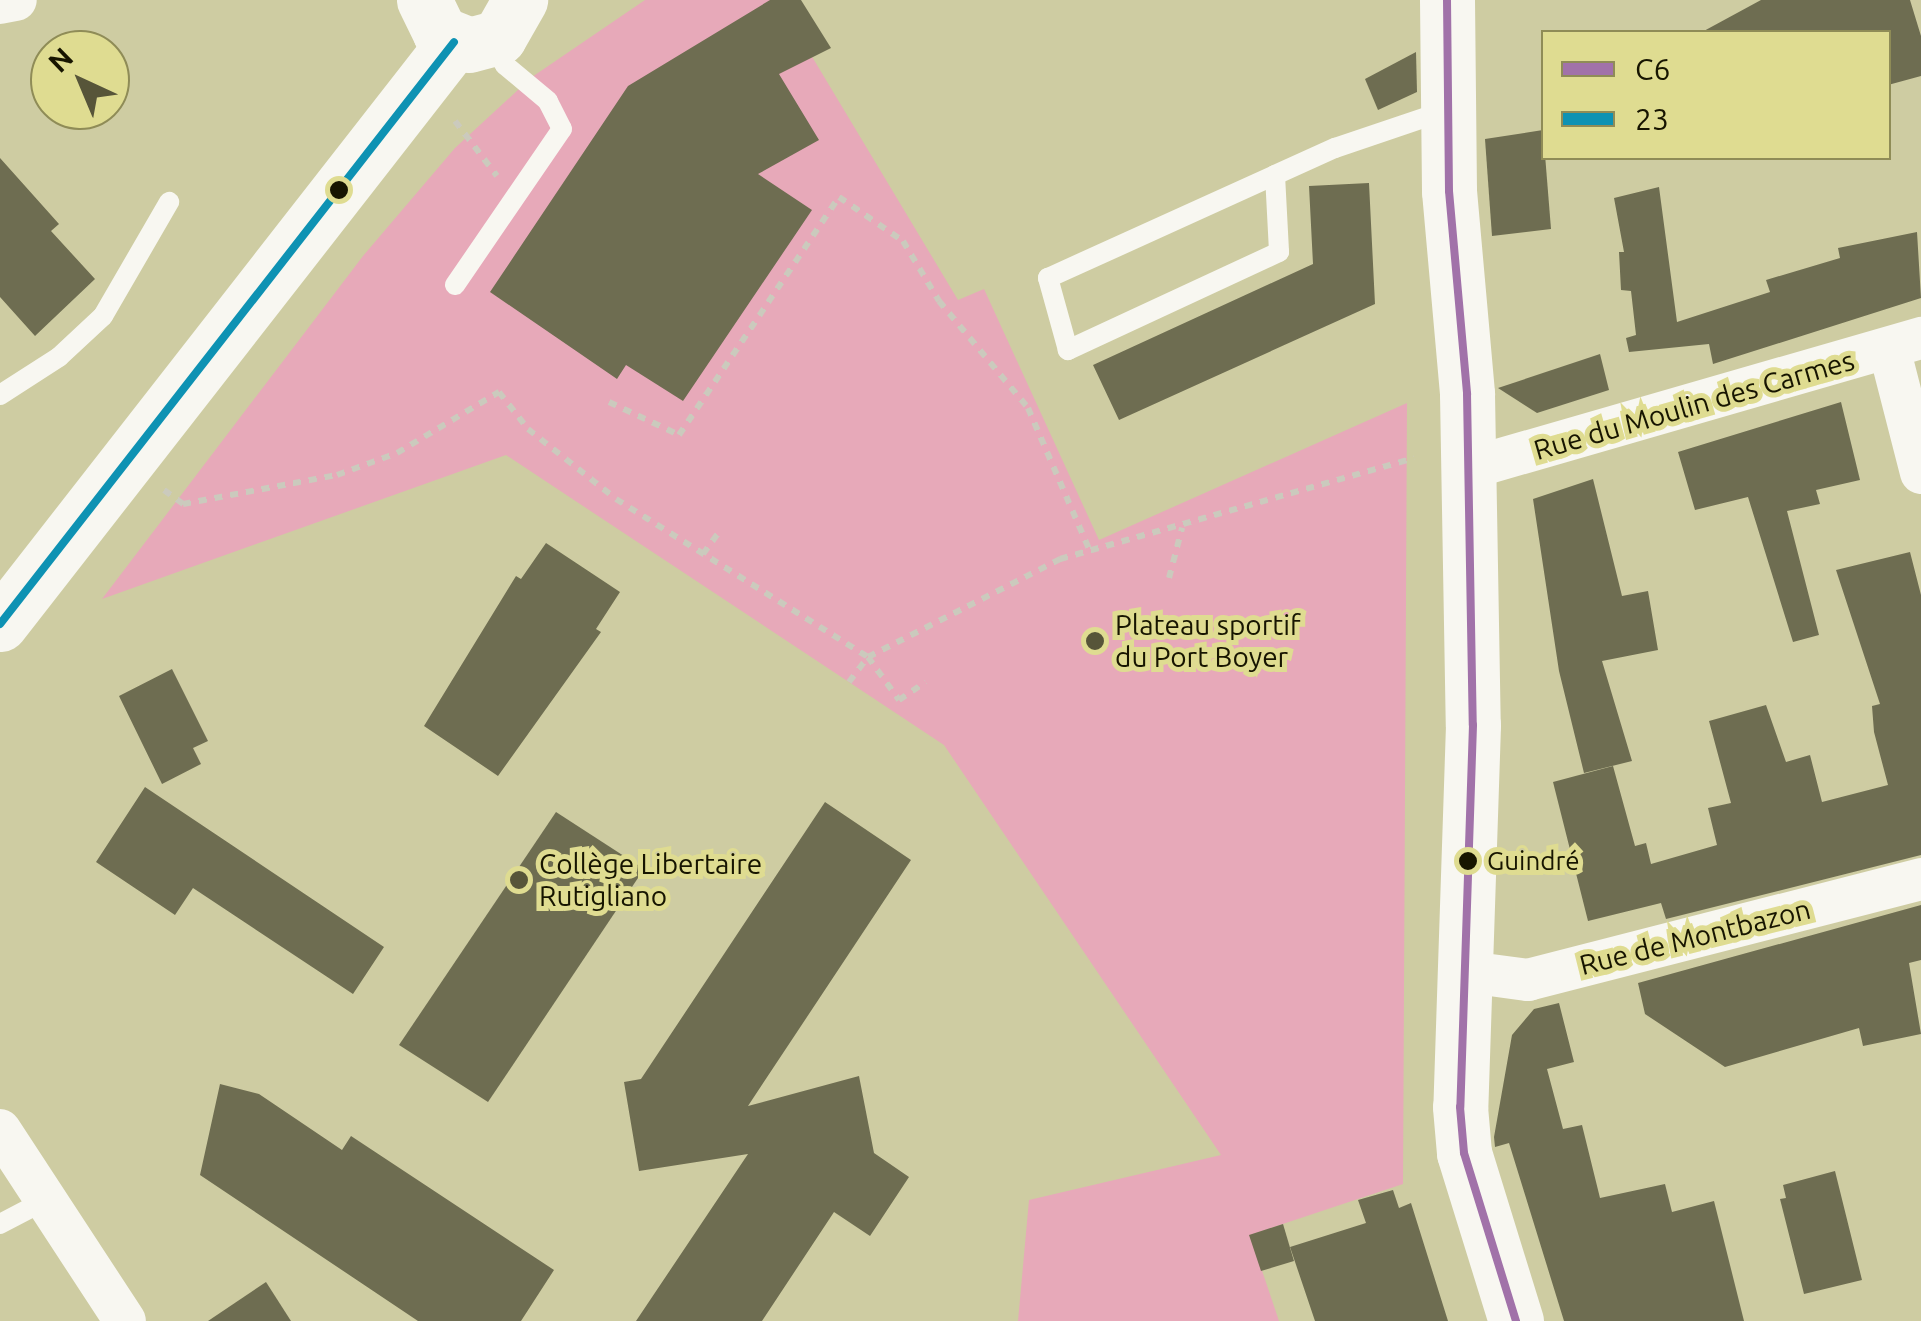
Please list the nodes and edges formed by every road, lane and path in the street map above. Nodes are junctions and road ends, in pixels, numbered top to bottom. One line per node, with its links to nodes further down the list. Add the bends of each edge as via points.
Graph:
1 (16, 0): 3 (street)
2 (1448, 0): 5 (street)
3 (0, 3)
4 (472, 21): 8 (lane, via 505,65 548,101 562,129); 23 (street)
5 (1447, 110): 7 (lane); 15 (street)
6 (455, 121): 8 (path)
7 (1275, 175): 7 (lane, via 1279,252 1068,350 1048,278)
8 (515, 198): 10 (lane)
9 (169, 202): 12 (lane, via 104,316 60,357)
10 (455, 286)
11 (1905, 343): 15 (street, Rue du Moulin des Carmes); 16 (street)
12 (0, 395)
13 (608, 402): 20 (path, via 679,435 840,197 903,241 939,300 1028,408)
14 (1414, 458): 18 (path)
15 (1467, 469): 28 (street, via 1473,725)
16 (1921, 473)
17 (183, 504): 21 (path, via 337,475 397,454 499,392 543,441)
18 (1182, 527): 20 (path); 22 (path)
19 (718, 534): 21 (path)
20 (1090, 552): 24 (path, via 1060,559)
21 (704, 554): 24 (path)
22 (1169, 578)
23 (0, 624)
24 (868, 657): 25 (path); 26 (path, via 899,700)
25 (849, 682)
26 (926, 682)
27 (1921, 879): 28 (street, Rue de Montbazon, via 1528,980)
28 (1468, 972): 33 (street, via 1464,1153)
29 (0, 1130): 30 (street)
30 (46, 1200): 31 (lane); 32 (street)
31 (0, 1224)
32 (125, 1321)
33 (1516, 1321)

